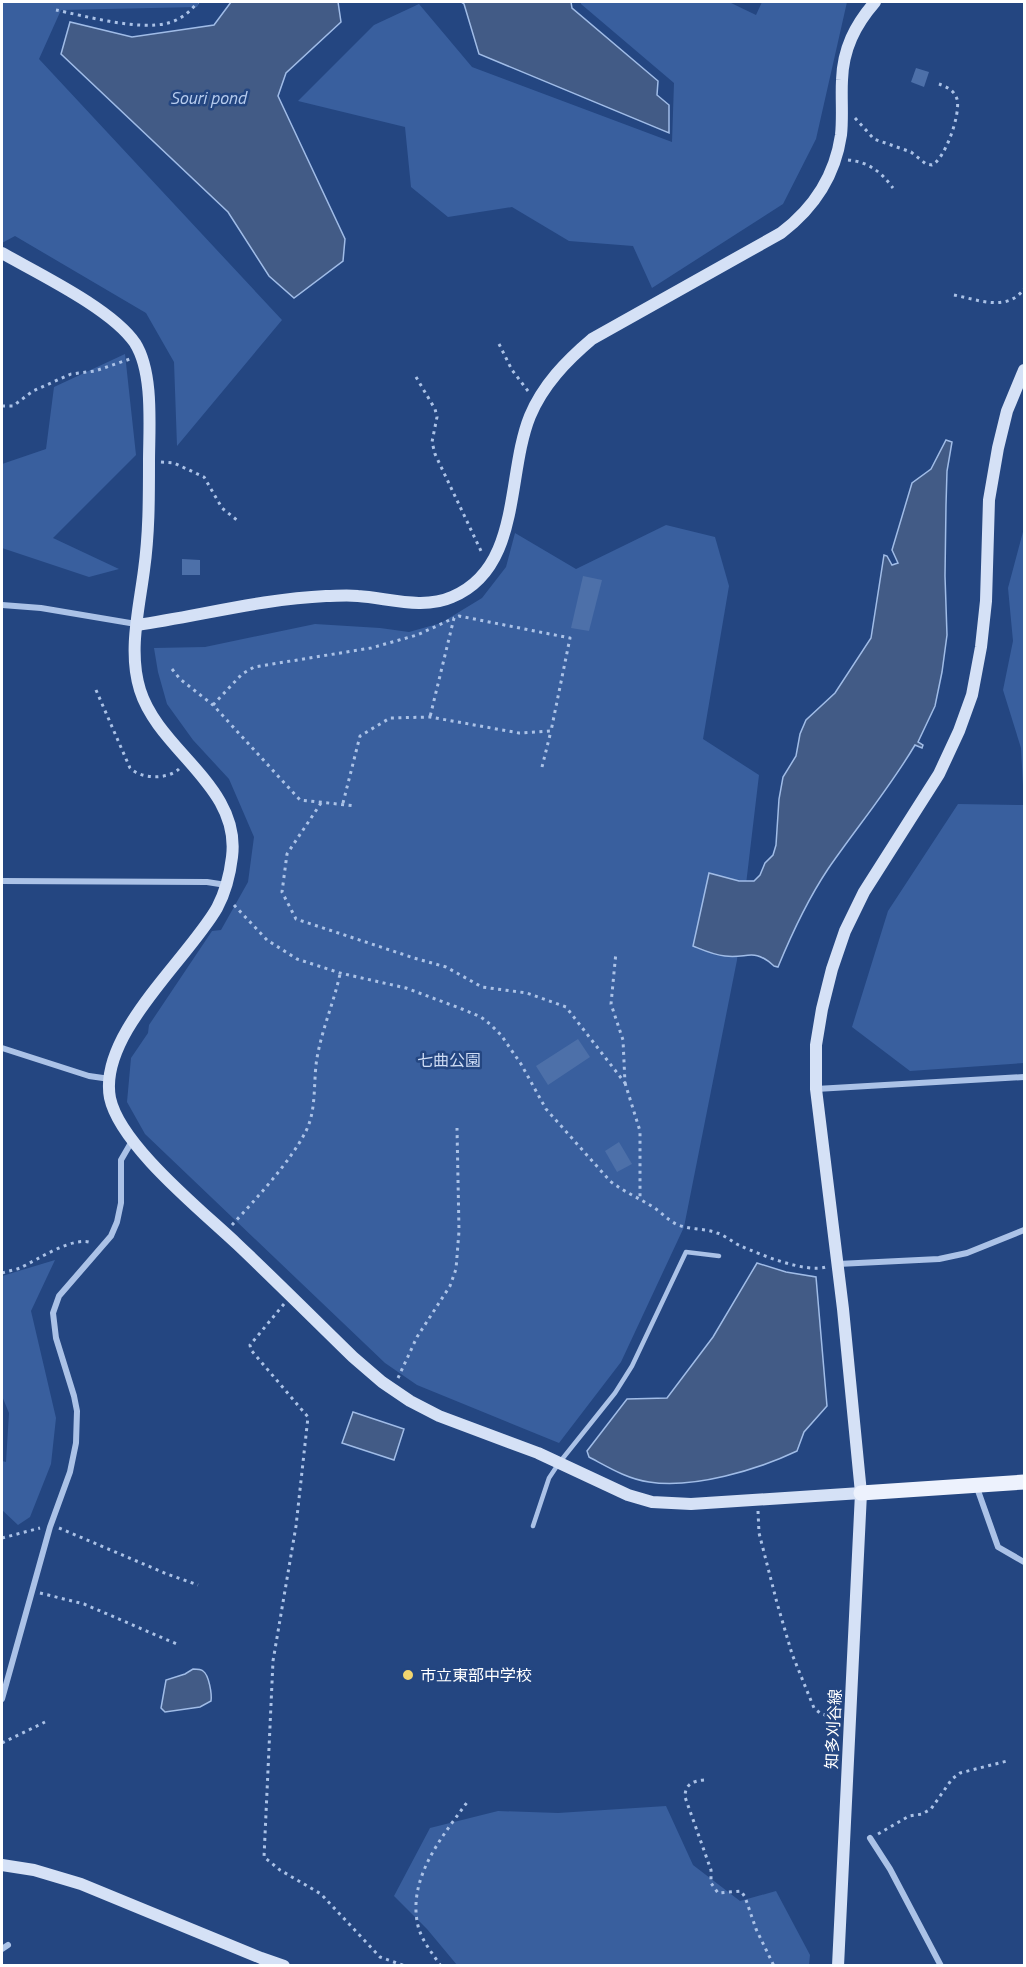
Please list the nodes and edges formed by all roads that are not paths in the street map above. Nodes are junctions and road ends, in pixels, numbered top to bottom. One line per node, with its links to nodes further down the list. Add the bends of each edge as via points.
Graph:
1 (875, 2): 5 (street, via 850,41 842,80 841,134 836,158 819,196 781,233 592,339 555,375 530,416 506,529 497,553 485,573 469,588 432,603 324,596)
2 (2, 254): 5 (street, via 105,314 123,329 144,362 148,393 149,529)
3 (1024, 370): 11 (street, 知多刈谷線, via 1007,411 989,500 986,601 972,695 939,774 864,892 845,930 822,1009 816,1045)
4 (2, 605): 5 (street)
5 (136, 624): 7 (street, via 134,654 146,706 221,804 229,824 233,845)
6 (2, 881): 7 (street)
7 (226, 885): 10 (street, via 206,924 131,1022 113,1060)
8 (2, 1048): 10 (street)
9 (1024, 1077): 11 (street)
10 (110, 1079): 12 (street, via 109,1094 115,1113)
11 (816, 1089): 15 (street, 知多刈谷線)
12 (132, 1141): 16 (street, via 353,1357 391,1388 439,1416); 22 (street, via 122,1160 121,1203 111,1236 59,1296 53,1313 56,1338 74,1396 77,1428 70,1472)
13 (1024, 1230): 15 (street, via 967,1253 939,1259)
14 (718, 1256): 16 (lane, via 686,1252 632,1366)
15 (838, 1264): 19 (street, 知多刈谷線)
16 (559, 1462): 19 (street, via 628,1495 652,1502 691,1504); 20 (lane, via 549,1478)
17 (1024, 1482): 18 (main road)
18 (976, 1484): 19 (main road); 21 (street, via 998,1547)
19 (861, 1493): 28 (street, 知多刈谷線)
20 (533, 1526)
21 (1024, 1562)
22 (2, 1699)
23 (870, 1838): 29 (street)
24 (2, 1865): 27 (street, via 81,1884)
25 (8, 1945): 26 (street)
26 (2, 1949)
27 (284, 1965)
28 (838, 1965)
29 (941, 1965)

